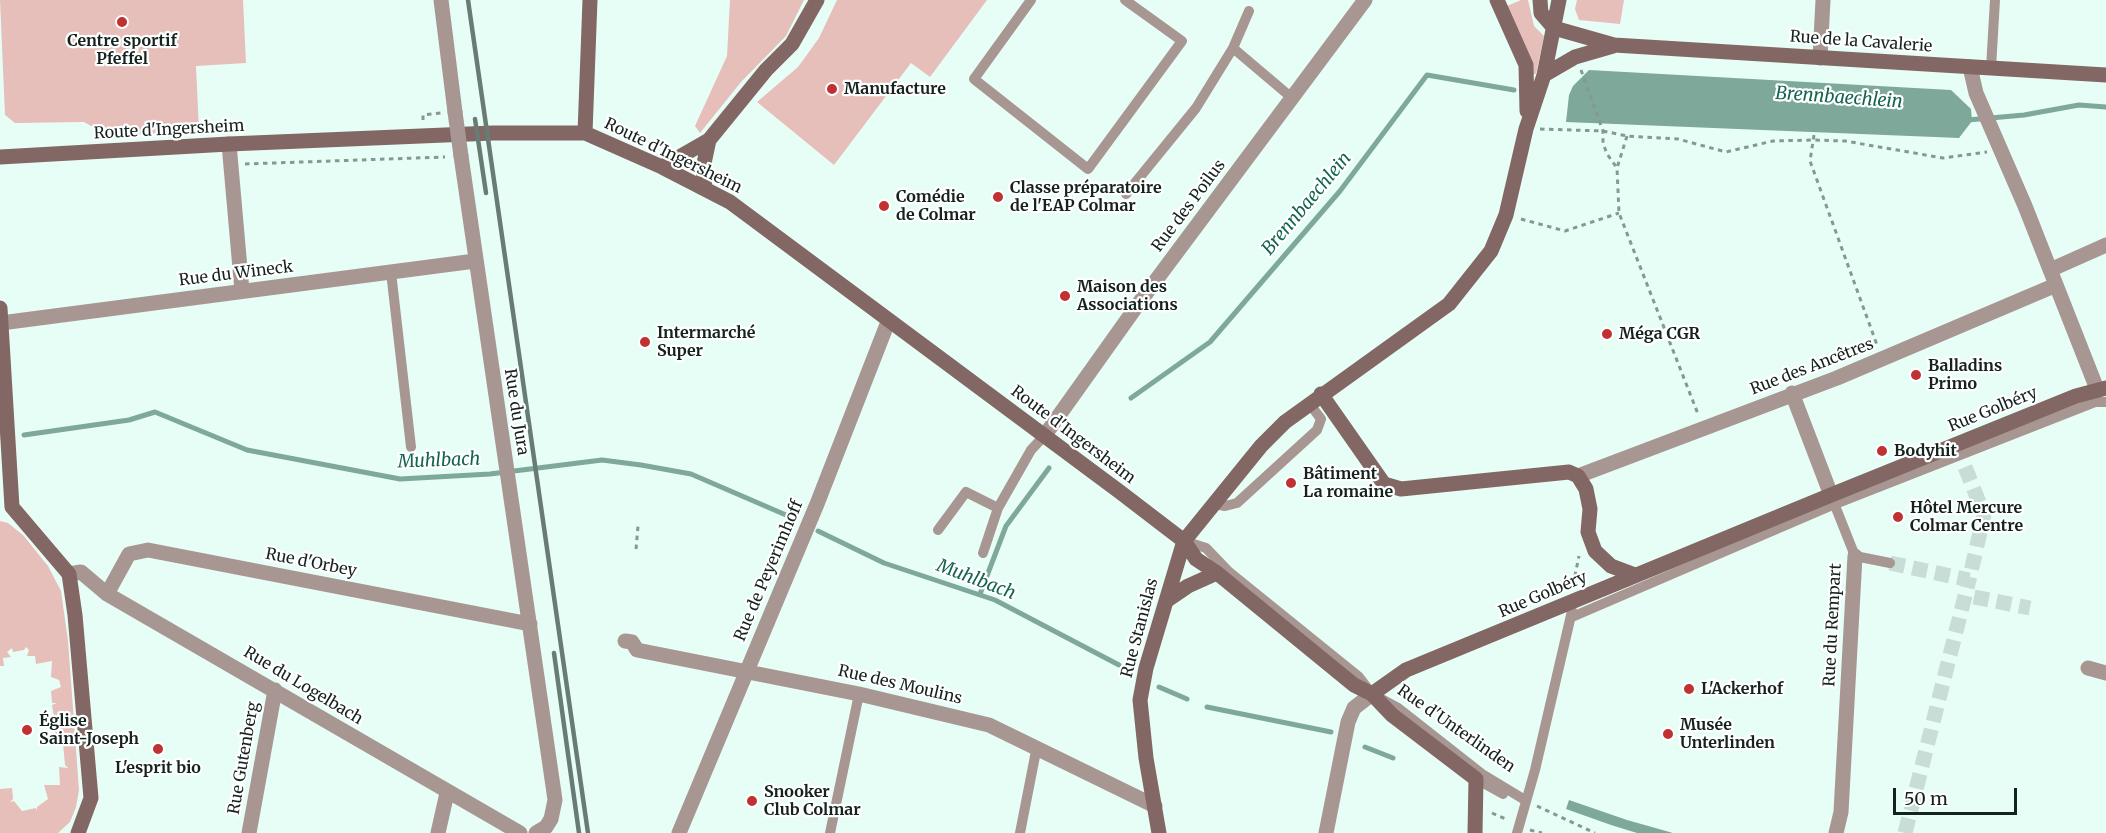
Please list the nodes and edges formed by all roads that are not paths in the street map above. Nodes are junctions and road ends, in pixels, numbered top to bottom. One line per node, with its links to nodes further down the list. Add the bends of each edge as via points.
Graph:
1 (441, 0): 31 (street, Rue du Jura, bridge)
2 (590, 0): 23 (main road)
3 (817, 0): 24 (main road, via 792,44)
4 (1031, 0): 5 (lane, via 974,79 1088,170 1182,41)
5 (1125, 0)
6 (1365, 0): 21 (street, Rue des Poilus)
7 (1497, 0): 22 (main road, via 1526,65)
8 (1540, 0): 13 (main road, via 1541,13)
9 (1559, 0): 13 (main road)
10 (1824, 0): 16 (street)
11 (1995, 0): 18 (lane)
12 (1249, 11): 15 (lane)
13 (1554, 27): 14 (main road, Rue de la Cavalerie); 19 (main road)
14 (1614, 45): 16 (main road, Rue de la Cavalerie); 19 (main road, Rue de la Cavalerie, via 1575,57)
15 (1233, 48): 21 (lane); 29 (lane, via 1196,108)
16 (1820, 58): 17 (main road, Rue de la Cavalerie)
17 (1970, 67): 18 (main road, Rue de la Cavalerie); 32 (street, via 1976,93)
18 (1991, 68): 20 (main road, Rue de la Cavalerie)
19 (1544, 75): 22 (main road)
20 (2106, 75)
21 (1292, 98): 41 (street, Rue des Poilus)
22 (1526, 129): 40 (main road, via 1506,216 1491,251 1449,304)
23 (585, 133): 25 (main road, Route d'Ingersheim); 27 (main road, Route d'Ingersheim)
24 (709, 140): 27 (main road); 28 (main road, via 703,168)
25 (230, 144): 26 (main road, Route d'Ingersheim); 35 (street)
26 (0, 157)
27 (662, 167): 28 (main road, Route d'Ingersheim)
28 (705, 189): 37 (main road, Route d'Ingersheim, via 730,202)
29 (1126, 194)
30 (2106, 245): 32 (street)
31 (475, 261): 33 (street, Rue du Wineck); 59 (street, Rue du Jura)
32 (2050, 270): 34 (street)
33 (391, 272): 35 (street, Rue du Wineck); 42 (lane)
34 (2056, 285): 38 (street, Rue des Ancêtres); 39 (street)
35 (242, 291): 36 (street, Rue du Wineck)
36 (0, 315): 46 (main road)
37 (888, 322): 41 (main road, Route d'Ingersheim); 62 (street, Rue de Peyerimhoff, via 817,504)
38 (1792, 393): 43 (street, Rue des Ancêtres); 44 (street, Rue du Rempart)
39 (2101, 395): 44 (main road, Rue Golbéry)
40 (1315, 399): 43 (main road, via 1384,484 1401,489 1569,472); 45 (main road, via 1261,446); 45 (lane, via 1321,419 1317,430 1237,503)
41 (1045, 435): 47 (lane, via 1031,450); 49 (main road, Route d'Ingersheim)
42 (411, 447)
43 (1578, 476): 55 (main road, via 1586,489 1590,509 1588,532 1595,551 1611,566)
44 (1833, 500): 51 (lane, Rue du Rempart); 55 (main road, Rue Golbéry); 58 (lane, Rue Golbéry)
45 (1214, 504): 49 (main road)
46 (6, 507): 54 (main road)
47 (998, 508): 48 (lane, via 966,492); 50 (lane)
48 (938, 530)
49 (1184, 541): 53 (main road, Route d'Ingersheim, via 1196,559); 57 (main road, Rue Stanislas); 66 (lane, Route d'Ingersheim, via 1206,548 1229,572 1359,677)
50 (983, 553)
51 (1855, 556): 52 (lane); 84 (street, Rue du Rempart, via 1841,812)
52 (1890, 563)
53 (1217, 573): 57 (main road); 66 (main road, Route d'Ingersheim, via 1354,685)
54 (69, 574): 56 (street, Rue du Logelbach, via 81,572); 74 (main road, via 91,785 91,798)
55 (1635, 576): 58 (main road, Rue Golbéry)
56 (107, 594): 59 (street, Rue d'Orbey, via 129,554 148,550); 64 (street, Rue du Logelbach)
57 (1166, 601): 71 (main road, Rue Stanislas, via 1140,700)
58 (1572, 609): 66 (main road, Rue Golbéry, via 1406,670); 70 (lane)
59 (530, 624): 73 (street, Rue du Jura, via 555,800 552,819)
60 (625, 641): 62 (street, Rue des Moulins, via 632,642 637,651)
61 (2088, 668): 63 (street)
62 (746, 670): 65 (street, Rue des Moulins); 78 (street, Rue de Peyerimhoff)
63 (2106, 673)
64 (275, 690): 69 (street, Rue du Logelbach); 75 (street, Rue Gutenberg)
65 (859, 694): 67 (street, Rue des Moulins, via 989,725); 79 (lane)
66 (1372, 694): 68 (main road, Rue d'Unterlinden, via 1392,716); 70 (lane, Rue d'Unterlinden, via 1398,708 1482,774); 82 (street, via 1354,708 1348,722)
67 (1037, 746): 71 (street, Rue des Moulins); 80 (lane)
68 (1476, 779): 70 (lane, Rue d'Unterlinden, via 1515,801); 83 (main road)
69 (447, 793): 76 (street); 77 (street, Rue du Logelbach)
70 (1526, 800): 72 (lane)
71 (1155, 806): 81 (main road, Rue Stanislas)
72 (1518, 829)
73 (542, 830)
74 (78, 833)
75 (249, 833)
76 (438, 833)
77 (520, 833)
78 (679, 833)
79 (830, 833)
80 (1020, 833)
81 (1159, 833)
82 (1326, 833)
83 (1475, 833)
84 (1836, 833)

